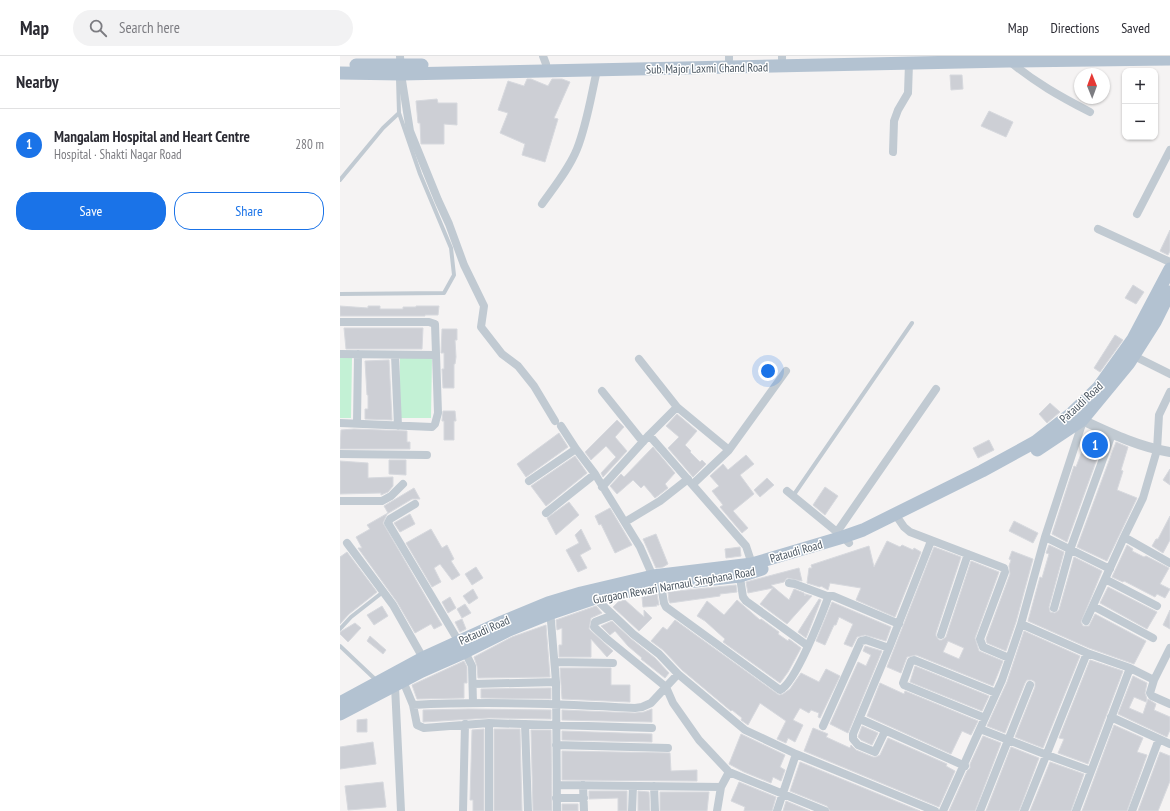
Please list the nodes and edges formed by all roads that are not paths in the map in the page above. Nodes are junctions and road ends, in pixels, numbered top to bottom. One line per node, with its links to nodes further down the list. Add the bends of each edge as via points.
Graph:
1 (926, 56): 6 (main road, Sub. Major Laxmi Chand Road)
2 (782, 57): 3 (main road, Sub. Major Laxmi Chand Road); 6 (main road, Sub. Major Laxmi Chand Road)
3 (729, 58): 5 (main road, Sub. Major Laxmi Chand Road)
4 (1170, 59): 7 (main road, Sub. Major Laxmi Chand Road)
5 (544, 60): 9 (main road, Sub. Major Laxmi Chand Road)
6 (825, 61): 8 (main road, Sub. Major Laxmi Chand Road); 10 (main road, Sub. Major Laxmi Chand Road)
7 (1008, 61): 8 (main road, Sub. Major Laxmi Chand Road); 12 (street, via 1040,85)
8 (909, 63): 15 (street, via 908,93 894,121)
9 (400, 67): 10 (main road, Sub. Major Laxmi Chand Road); 11 (main road, Sub. Major Laxmi Chand Road); 13 (lane); 45 (street, via 410,131 464,265 484,306 481,328 502,354 518,366 534,386)
10 (597, 70): 17 (street, via 577,150)
11 (342, 72)
12 (1090, 112)
13 (399, 113): 16 (lane, via 383,128); 23 (lane, via 420,174 451,248 454,275 444,293)
14 (1170, 150): 18 (street)
15 (893, 152)
16 (340, 180)
17 (542, 204)
18 (1137, 214)
19 (1098, 229): 20 (street)
20 (1170, 262)
21 (1170, 269): 60 (main road, Pataudi Road, via 1133,339 1098,388 1072,413 1034,442)
22 (1170, 292): 30 (main road, Gurgaon Rewari Narnaul Singhana Road)
23 (340, 294)
24 (340, 322): 29 (street, via 435,324)
25 (912, 323): 56 (lane)
26 (340, 354): 27 (street)
27 (358, 354): 28 (street); 40 (street)
28 (395, 355): 29 (street); 41 (street)
29 (435, 355): 41 (street, via 438,413 435,424)
30 (1134, 356): 33 (street); 38 (main road, Gurgaon Rewari Narnaul Singhana Road)
31 (639, 359): 37 (street)
32 (786, 371): 46 (street)
33 (1170, 374)
34 (936, 389): 62 (street)
35 (602, 391): 44 (street)
36 (1170, 392): 47 (street, via 1159,415)
37 (677, 407): 43 (street); 46 (street)
38 (1083, 420): 42 (street); 60 (main road, Gurgaon Rewari Narnaul Singhana Road, via 1028,456); 63 (street)
39 (340, 423): 40 (street)
40 (357, 423): 41 (street)
41 (398, 426)
42 (1112, 434): 47 (street); 67 (street)
43 (649, 435): 44 (street); 53 (street)
44 (643, 442): 55 (street)
45 (576, 449): 51 (street); 52 (street)
46 (729, 450): 53 (street)
47 (1157, 450): 48 (street); 64 (street, via 1143,498)
48 (1170, 452)
49 (340, 454): 50 (street)
50 (427, 455)
51 (595, 474): 55 (street); 59 (street)
52 (529, 481)
53 (690, 482): 61 (street); 70 (street, via 746,546)
54 (403, 484): 57 (street, via 391,496 382,500)
55 (602, 487): 61 (street)
56 (790, 494): 62 (street)
57 (340, 501)
58 (415, 504): 92 (street, via 390,518 388,523)
59 (546, 513)
60 (897, 517): 62 (main road, Gurgaon Rewari Narnaul Singhana Road); 65 (street, via 910,532)
61 (625, 522): 74 (street)
62 (843, 537): 70 (main road, Gurgaon Rewari Narnaul Singhana Road)
63 (1045, 537): 67 (street); 86 (street)
64 (1124, 537): 69 (street); 71 (street)
65 (931, 541): 68 (street); 85 (street)
66 (347, 543): 76 (street)
67 (1070, 550): 71 (street); 82 (street)
68 (968, 554): 88 (street); 97 (street, via 1005,570 980,639 983,647)
69 (1170, 563)
70 (753, 568): 72 (main road, Gurgaon Rewari Narnaul Singhana Road)
71 (1110, 569): 73 (street)
72 (739, 571): 74 (main road, Gurgaon Rewari Narnaul Singhana Road); 91 (street, via 746,601)
73 (1105, 579): 79 (street); 80 (street)
74 (656, 583): 78 (main road, Gurgaon Rewari Narnaul Singhana Road); 81 (main road, via 581,593); 91 (street, via 666,607 778,689 783,689 788,683)
75 (789, 583): 77 (street)
76 (383, 592): 87 (lane); 96 (street)
77 (828, 596): 85 (street); 91 (street)
78 (595, 598): 81 (main road, Gurgaon Rewari Narnaul Singhana Road); 83 (street)
79 (1093, 606): 84 (street); 89 (street)
80 (1157, 606)
81 (550, 608): 92 (main road, Gurgaon Rewari Narnaul Singhana Road, via 509,630); 98 (street)
82 (1054, 608)
83 (612, 614): 101 (street, via 659,654); 107 (street, via 595,622 594,626)
84 (1086, 621)
85 (899, 624): 93 (street)
86 (1021, 624): 95 (street); 97 (street)
87 (340, 628)
88 (941, 635)
89 (1153, 638)
90 (340, 646): 105 (lane)
91 (808, 646)
92 (462, 647): 96 (main road, Pataudi Road); 104 (street, via 472,666); 105 (main road, Gurgaon Rewari Narnaul Singhana Road, via 422,671)
93 (889, 648): 116 (street); 121 (street, via 866,640 861,641)
94 (1169, 652): 102 (street)
95 (1087, 653): 100 (street); 131 (street)
96 (423, 658): 105 (main road, Pataudi Road)
97 (1009, 658): 108 (street)
98 (555, 662): 99 (street); 103 (street)
99 (613, 663)
100 (1130, 668): 102 (street); 114 (street)
101 (678, 674): 107 (street); 130 (street, via 745,730)
102 (1154, 680): 112 (street, via 1150,693)
103 (556, 682): 104 (street); 111 (street)
104 (473, 684): 109 (street)
105 (391, 685): 110 (street); 113 (main road, Gurgaon Rewari Narnaul Singhana Road); 143 (street)
106 (1030, 685): 126 (street)
107 (666, 687): 111 (street, via 651,703 642,707); 134 (street, via 673,703 699,740)
108 (996, 693): 115 (street); 115 (street, via 911,660 904,685)
109 (473, 703): 110 (street); 111 (street)
110 (413, 704): 118 (street, via 420,727)
111 (555, 704): 120 (street)
112 (1170, 704)
113 (341, 708)
114 (1111, 717): 125 (street); 133 (street)
115 (985, 718): 123 (street)
116 (860, 719): 124 (street); 124 (street, via 853,734 853,739 858,745 875,752)
117 (489, 723): 118 (street); 119 (street); 145 (street)
118 (465, 724): 144 (street)
119 (525, 724): 120 (street); 146 (street)
120 (555, 725): 122 (street); 128 (street)
121 (823, 726)
122 (652, 728)
123 (980, 729): 126 (street); 132 (street)
124 (885, 731): 132 (street)
125 (1158, 739): 127 (street); 159 (street)
126 (1007, 740): 131 (street); 156 (street)
127 (1170, 744)
128 (556, 745): 129 (street); 135 (street)
129 (668, 748)
130 (796, 754): 140 (street); 154 (street)
131 (1047, 755): 133 (street); 157 (street)
132 (964, 766): 155 (street)
133 (1091, 770): 158 (street)
134 (729, 772): 139 (street); 140 (street)
135 (557, 785): 136 (street); 141 (street)
136 (583, 785): 137 (street); 142 (street)
137 (633, 786): 138 (street); 149 (street)
138 (654, 786): 139 (street); 150 (street)
139 (721, 787): 151 (street)
140 (783, 794): 152 (street); 153 (street)
141 (556, 798): 142 (street); 147 (street)
142 (584, 798): 148 (street)
143 (401, 811)
144 (463, 811)
145 (489, 811)
146 (528, 811)
147 (556, 811)
148 (584, 811)
149 (632, 811)
150 (655, 811)
151 (717, 811)
152 (777, 811)
153 (825, 811)
154 (934, 811)
155 (943, 811)
156 (980, 811)
157 (1024, 811)
158 (1076, 811)
159 (1132, 811)

